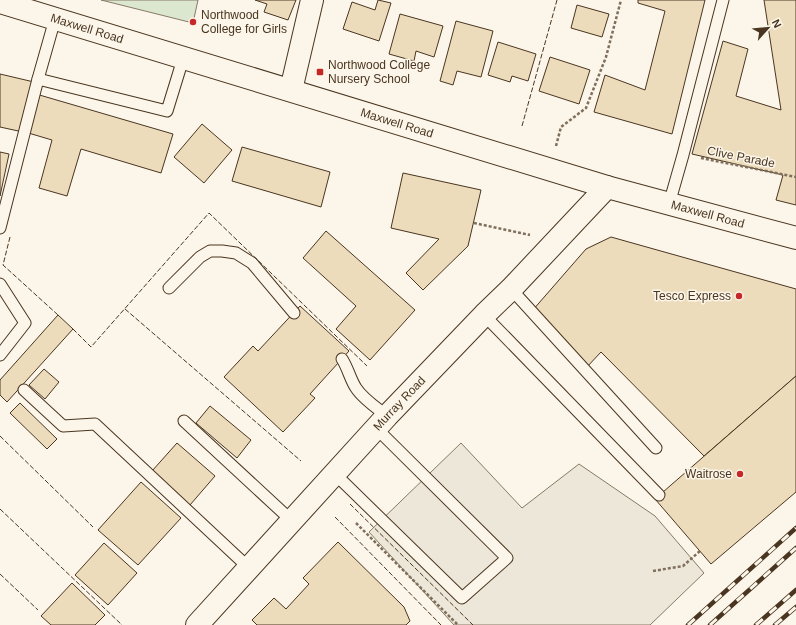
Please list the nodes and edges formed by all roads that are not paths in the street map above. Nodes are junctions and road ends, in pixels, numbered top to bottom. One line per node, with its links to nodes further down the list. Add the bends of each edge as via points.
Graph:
1 (312, 0): 7 (street)
2 (724, 0): 9 (lane)
3 (0, 2): 4 (street, Maxwell Road)
4 (54, 19): 5 (street, Maxwell Road); 6 (lane)
5 (183, 59): 6 (lane, via 167,111); 7 (street, Maxwell Road)
6 (38, 79): 10 (lane)
7 (291, 90): 8 (street, Maxwell Road)
8 (607, 187): 9 (street, Maxwell Road); 14 (street, Murray Road)
9 (668, 204): 11 (street, Maxwell Road)
10 (0, 228)
11 (796, 238)
12 (0, 284): 17 (lane, via 24,323)
13 (169, 288): 15 (lane, via 200,257 210,251 236,253 252,263)
14 (511, 289): 16 (street, Murray Road); 22 (lane)
15 (294, 312)
16 (484, 314): 21 (street, Murray Road); 24 (lane)
17 (0, 355)
18 (342, 359): 21 (lane, via 356,389)
19 (24, 390): 26 (lane, via 63,426 95,424)
20 (184, 421): 25 (lane)
21 (382, 422): 23 (street, Murray Road); 23 (lane, via 436,486 507,558 462,598)
22 (656, 448)
23 (335, 474): 25 (street, Murray Road)
24 (659, 495)
25 (292, 521): 26 (street, Murray Road)
26 (248, 568): 27 (street, Murray Road)
27 (197, 625)

